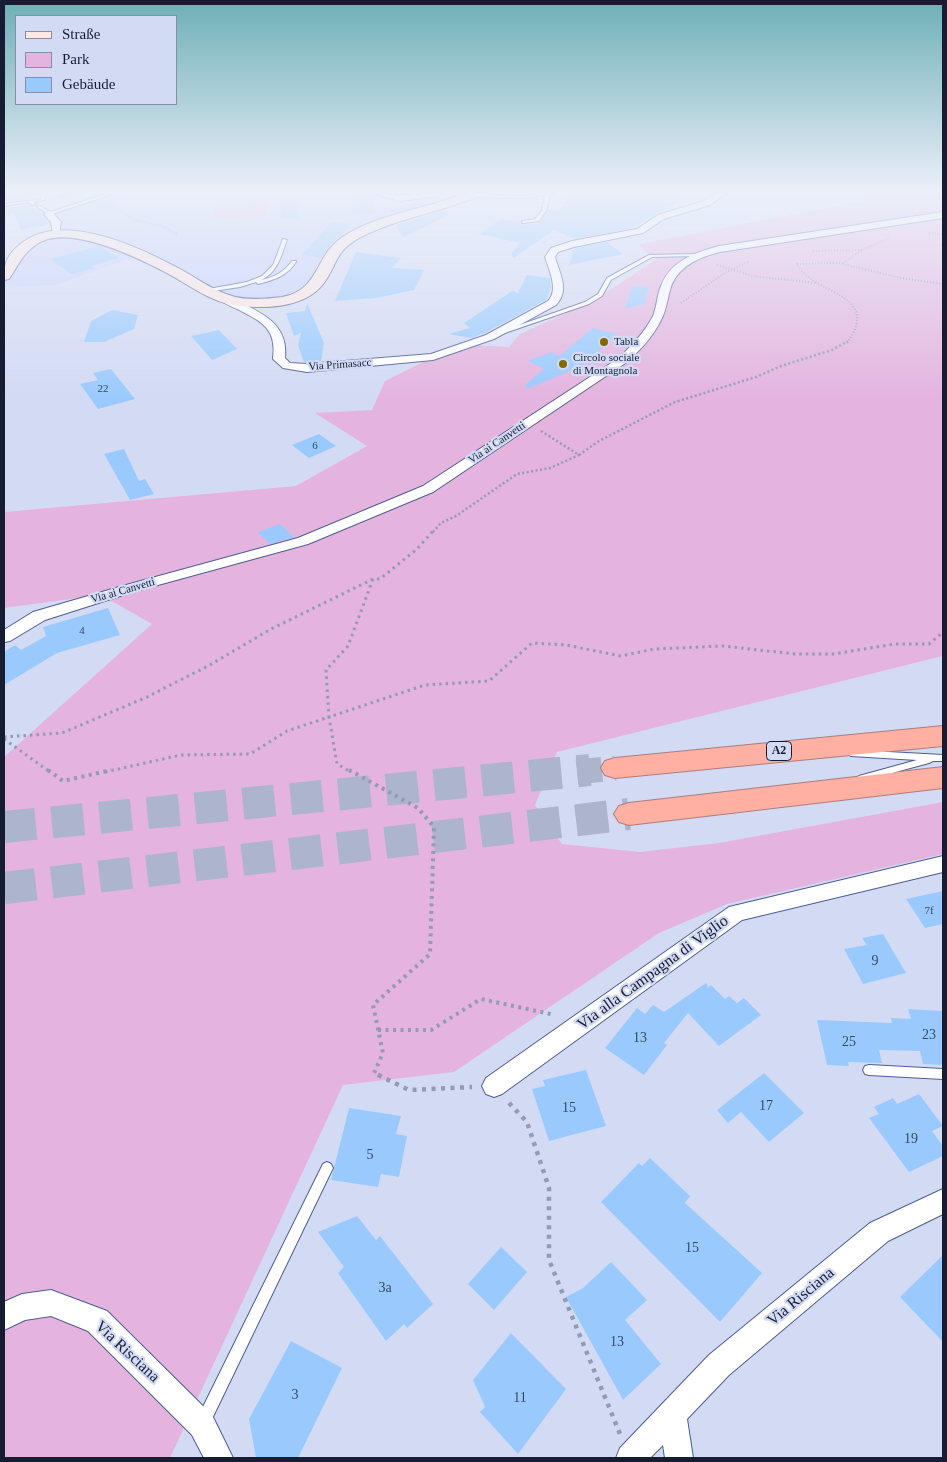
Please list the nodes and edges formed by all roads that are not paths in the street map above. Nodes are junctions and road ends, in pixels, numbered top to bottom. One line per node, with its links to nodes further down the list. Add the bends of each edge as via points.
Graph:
1 (11, 261): 9 (street)
2 (155, 261): 11 (street)
3 (275, 261): 10 (lane, via 270,272 262,278)
4 (329, 261): 12 (street, via 316,285 298,296 259,303)
5 (551, 261): 13 (street, Via Primasacc, via 558,296 522,321)
6 (641, 261): 13 (lane, Via Primasacc, via 609,279 600,295 587,303)
7 (686, 261): 14 (street, Via ai Canvetti, via 668,281 658,315 645,338 623,360 428,488 303,541 39,616)
8 (294, 262): 10 (lane, via 290,270 276,278)
9 (4, 276)
10 (236, 285): 11 (lane)
11 (206, 290): 12 (street)
12 (225, 299): 13 (street, Via Primasacc, via 273,328 279,336 281,363 296,368 433,357)
13 (490, 336)
14 (4, 637)
15 (942, 757): 16 (highway, A2, via 787,751); 17 (highway, A2, via 806,792)
16 (614, 768)
17 (629, 814)
18 (943, 864): 21 (street, Via alla Campagna di Viglio, via 736,913)
19 (869, 1070): 20 (lane)
20 (943, 1074)
21 (494, 1086)
22 (328, 1168): 26 (lane)
23 (943, 1200): 25 (street, Via Risciana, via 879,1232 719,1365)
24 (4, 1317): 26 (street, Via Risciana, via 22,1307 51,1302 97,1321)
25 (672, 1412): 27 (street, Via Risciana); 29 (street)
26 (202, 1425): 28 (street, Via Risciana)
27 (626, 1449)
28 (219, 1458)
29 (679, 1458)

